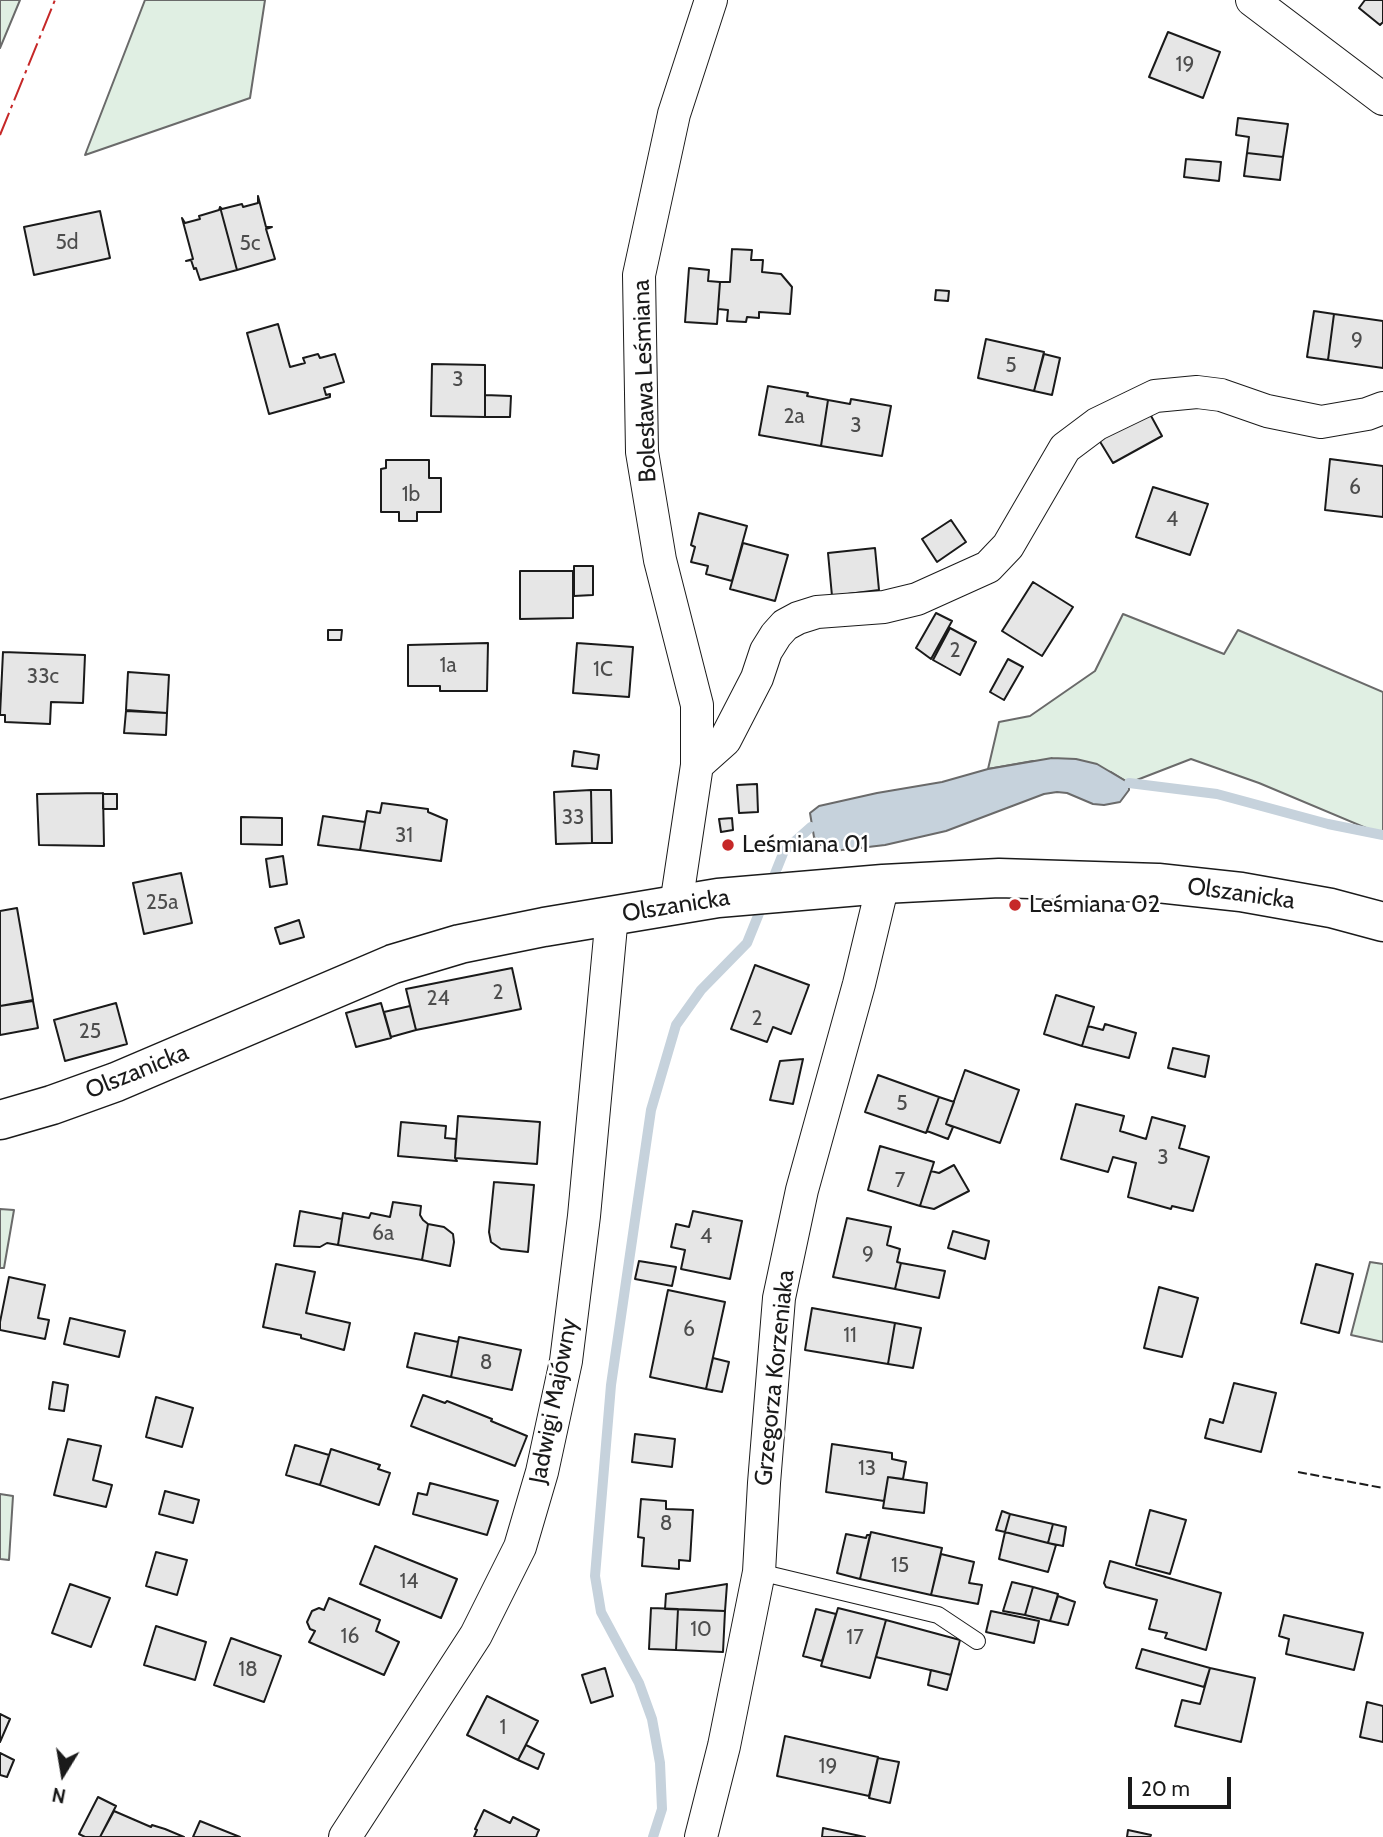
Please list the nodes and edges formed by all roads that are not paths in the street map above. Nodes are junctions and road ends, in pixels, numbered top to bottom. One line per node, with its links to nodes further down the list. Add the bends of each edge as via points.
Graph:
1 (711, 0): 5 (street, Bolesława Leśmiana, via 674,114 639,275 642,452 660,560 697,705)
2 (1252, 0): 3 (street)
3 (1383, 99)
4 (1375, 411): 5 (street, via 1321,422 1197,392 1155,396 1097,424 1065,448 1008,545 988,567 917,598 884,607 817,612 785,625 766,651 725,740)
5 (697, 765): 7 (street, Bolesława Leśmiana)
6 (883, 884): 7 (street, Olszanicka); 9 (street, Olszanicka, via 999,878 1158,883 1241,892); 11 (street, Grzegorza Korzeniaka, via 802,1190 779,1298)
7 (676, 905): 8 (street, Olszanicka)
8 (612, 915): 10 (street, Olszanicka, via 460,944 393,964 116,1082); 13 (street, Jadwigi Majówny, via 566,1361 542,1472 520,1547 476,1635)
9 (1383, 922)
10 (0, 1120)
11 (758, 1572): 12 (lane, via 938,1615); 14 (street, Grzegorza Korzeniaka)
12 (977, 1641)
13 (345, 1837)
14 (701, 1837)

